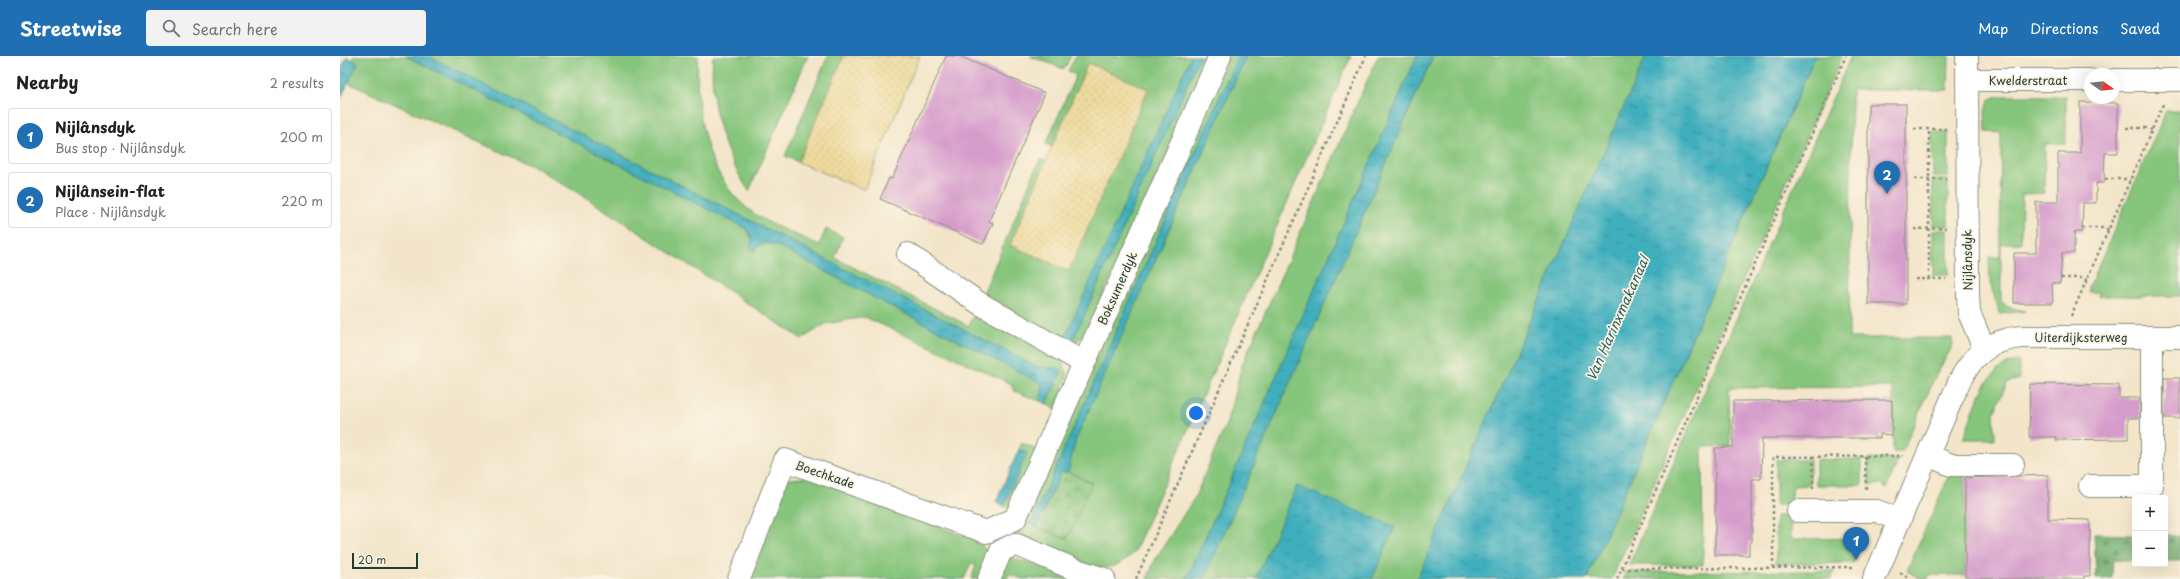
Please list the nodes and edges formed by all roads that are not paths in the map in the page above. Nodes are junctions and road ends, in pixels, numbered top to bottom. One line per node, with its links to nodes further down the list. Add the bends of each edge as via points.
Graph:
1 (1220, 56): 11 (street, Boksumerdyk)
2 (1967, 56): 3 (street, Nijlânsdyk)
3 (1967, 80): 4 (street, Kwelderstraat); 10 (street, Nijlânsdyk, via 1969,313)
4 (2084, 80)
5 (2120, 80): 6 (street)
6 (2177, 80)
7 (908, 254): 11 (street, via 979,302)
8 (2180, 336): 9 (street, Uiterdijksterweg)
9 (2152, 337): 10 (street, Uiterdijksterweg, via 2021,337 1996,342); 14 (street, via 2152,486)
10 (1984, 348): 12 (street, via 1967,367)
11 (1084, 363): 17 (street, Boksumerdyk, via 1015,519)
12 (1928, 455): 13 (street, via 1951,465); 16 (street)
13 (2013, 464)
14 (2090, 486)
15 (1806, 511): 16 (street, via 1877,511)
16 (1899, 520): 18 (street)
17 (986, 532): 19 (street, Boechkade, via 785,460)
18 (1866, 573)
19 (739, 579)
20 (989, 579): 21 (street, via 1001,551 1015,544)
21 (1104, 579)

